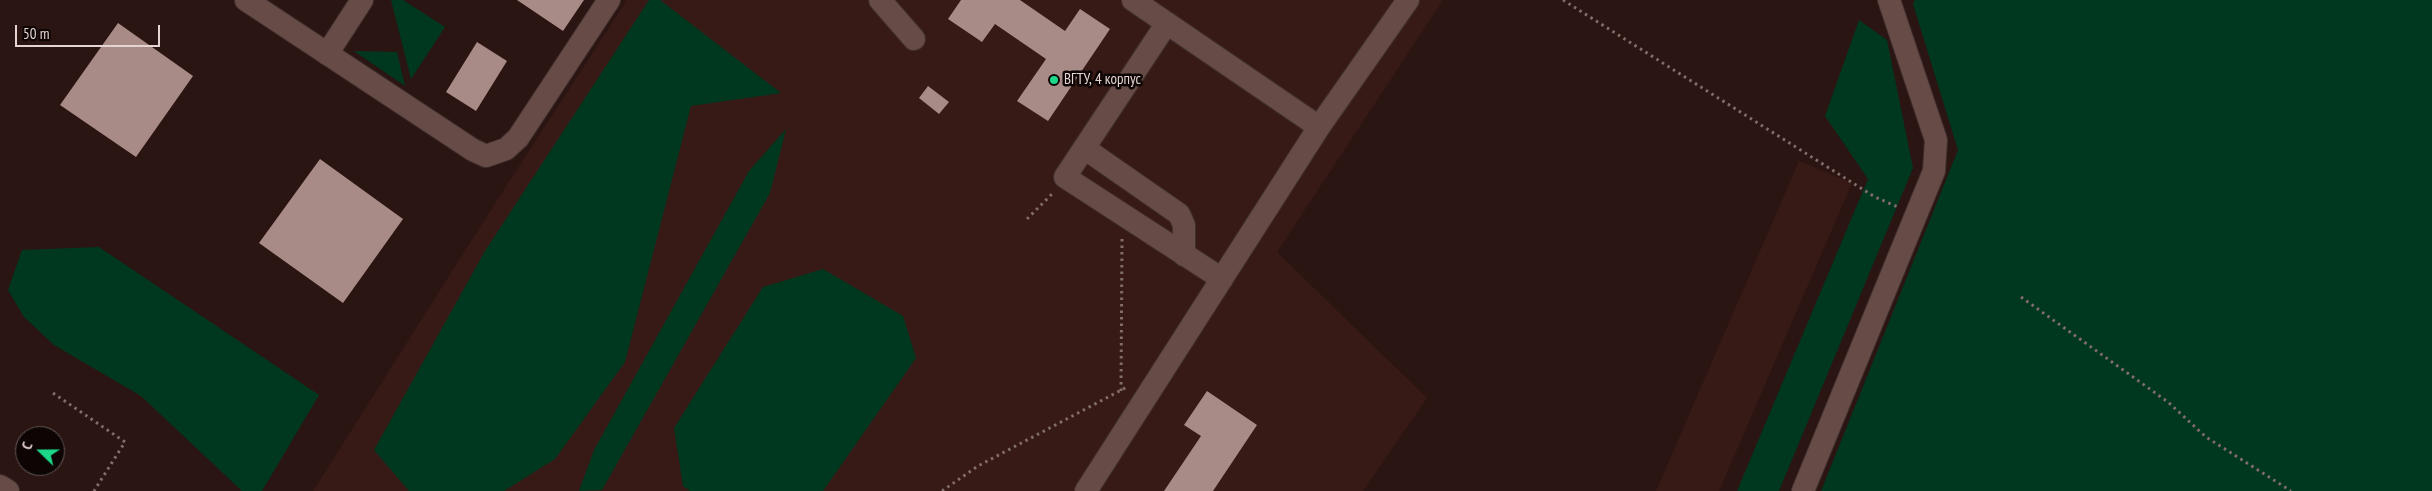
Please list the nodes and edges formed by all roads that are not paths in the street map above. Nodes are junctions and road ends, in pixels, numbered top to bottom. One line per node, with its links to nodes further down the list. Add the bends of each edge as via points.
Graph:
1 (246, 0): 10 (street)
2 (362, 0): 10 (street)
3 (609, 0): 10 (street, via 518,138 506,150 486,156)
4 (880, 0): 9 (street)
5 (1133, 0): 8 (street)
6 (1408, 0): 11 (street)
7 (1889, 0): 18 (street, via 1936,140 1934,171)
8 (1167, 23): 11 (street); 12 (street)
9 (914, 39)
10 (327, 54)
11 (1319, 127): 14 (street)
12 (1084, 148): 13 (street, via 1179,214 1184,225); 13 (street, via 1065,177)
13 (1184, 255): 14 (street)
14 (1222, 279): 17 (street)
15 (0, 486): 16 (street)
16 (8, 491)
17 (1086, 491)
18 (1803, 491)

